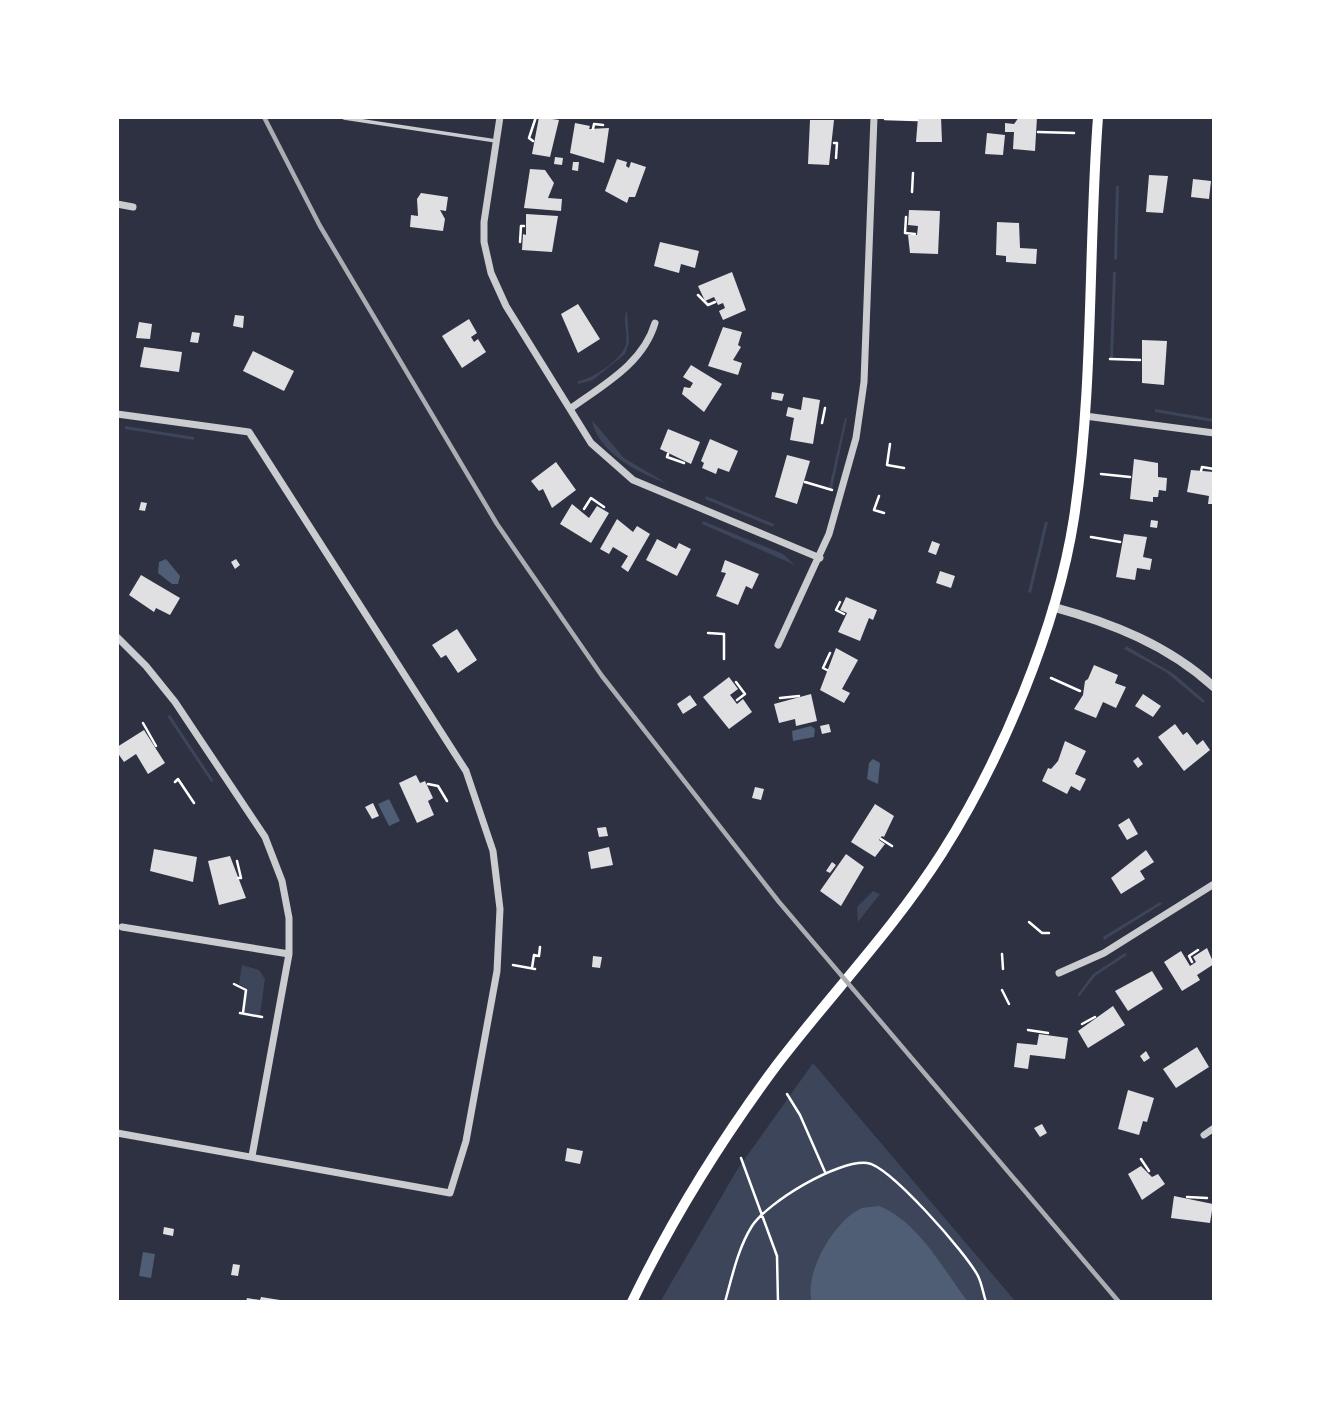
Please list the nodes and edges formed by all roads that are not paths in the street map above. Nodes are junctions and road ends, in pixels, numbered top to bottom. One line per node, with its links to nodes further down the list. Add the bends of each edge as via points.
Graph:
1 (500, 117): 5 (street)
2 (874, 117): 13 (street, via 860,413 840,501)
3 (1098, 117): 11 (main road)
4 (344, 118): 5 (lane)
5 (496, 141): 9 (street, via 484,222 488,264 506,306)
6 (117, 204): 7 (street)
7 (133, 207)
8 (655, 323): 9 (street, via 647,344 631,364)
9 (570, 409): 13 (street, via 596,449 625,475)
10 (117, 414): 25 (street, via 249,432 416,690 474,789 493,851 500,909 499,956 466,1142 450,1193)
11 (1085, 416): 12 (street); 14 (main road, via 1074,520)
12 (1214, 432)
13 (820, 558): 16 (street)
14 (1053, 607): 17 (street, via 1158,645 1184,660); 26 (main road, via 1003,737 944,850 890,929 790,1049 739,1119 674,1221)
15 (117, 637): 20 (street, via 175,702 264,837 285,895)
16 (778, 645)
17 (1214, 687)
18 (1214, 884): 21 (street, via 1104,953)
19 (122, 927): 20 (street)
20 (289, 954): 25 (street)
21 (1059, 973)
22 (1214, 1128): 24 (street)
23 (117, 1133): 25 (street)
24 (1204, 1135)
25 (252, 1157)
26 (632, 1302)

